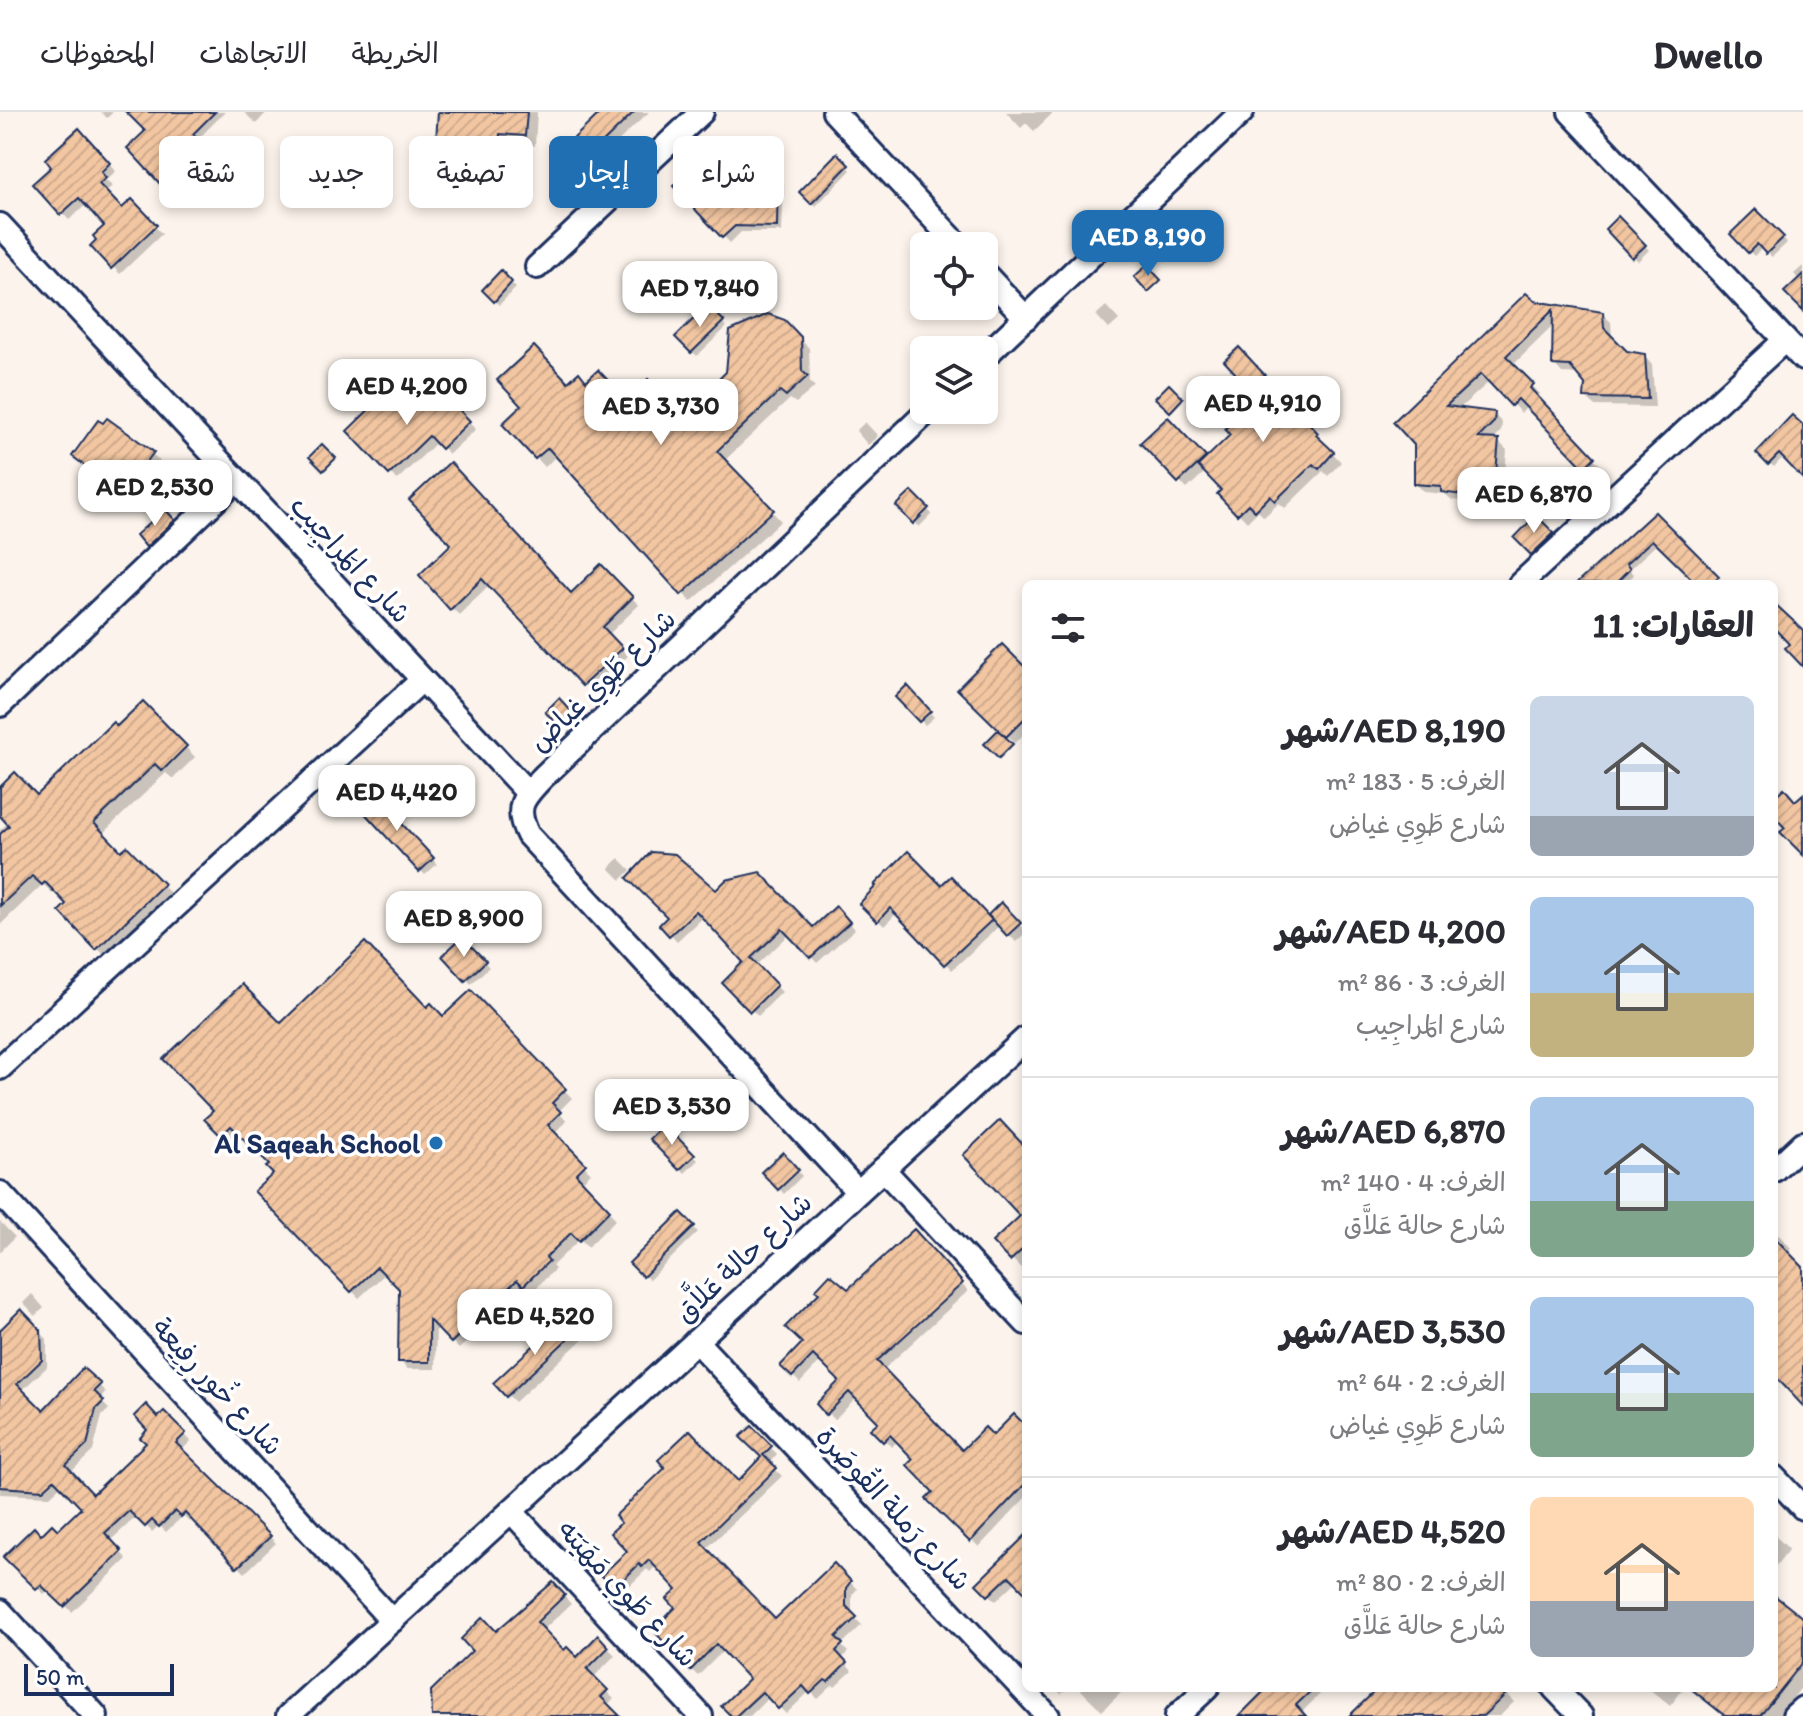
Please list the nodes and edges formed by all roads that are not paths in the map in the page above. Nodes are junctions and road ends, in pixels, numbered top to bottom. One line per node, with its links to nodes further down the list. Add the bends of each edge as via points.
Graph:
1 (702, 112): 7 (street)
2 (834, 112): 6 (street)
3 (1242, 112): 9 (street)
4 (1570, 112): 10 (street)
5 (0, 225): 14 (street, شارع المَراجِيب)
6 (946, 232)
7 (537, 267)
8 (998, 288): 9 (street)
9 (1026, 318): 11 (street)
10 (1785, 340): 12 (street); 15 (street)
11 (998, 344)
12 (1803, 359)
13 (914, 424): 18 (street, شارع طَوِي غياض)
14 (237, 480): 16 (street, شارع المَراجِيب); 17 (street)
15 (1524, 580)
16 (422, 680): 18 (street, شارع المَراجِيب); 20 (street)
17 (0, 705)
18 (528, 793): 24 (street, شارع طَوِي غياض, via 520,815 528,835)
19 (1022, 1042): 23 (street, شارع حالة عَلاَّق)
20 (0, 1068)
21 (1803, 1143): 22 (street)
22 (1778, 1166)
23 (883, 1169): 24 (street, شارع حالة عَلاَّق); 26 (street)
24 (858, 1192): 27 (street, شارع حالة عَلاَّق)
25 (0, 1193): 32 (street, شارع خُور رِفِيعة)
26 (1022, 1319)
27 (696, 1341): 30 (street, شارع حالة عَلاَّق); 33 (street, شارع رَملة القُوصَرة)
28 (1778, 1481): 29 (street)
29 (1803, 1508)
30 (511, 1511): 32 (street, شارع حالة عَلاَّق); 41 (street, شارع طَوي مَهَيَته)
31 (0, 1611): 39 (street)
32 (392, 1621): 40 (street, شارع حالة عَلاَّق)
33 (1022, 1688)
34 (1025, 1692): 42 (street, شارع رَملة القُوصَرة)
35 (1203, 1692): 38 (street)
36 (1558, 1692): 43 (street)
37 (1803, 1708): 44 (street)
38 (1183, 1714)
39 (96, 1716)
40 (288, 1716)
41 (701, 1716)
42 (1048, 1716)
43 (1581, 1716)
44 (1794, 1716)

